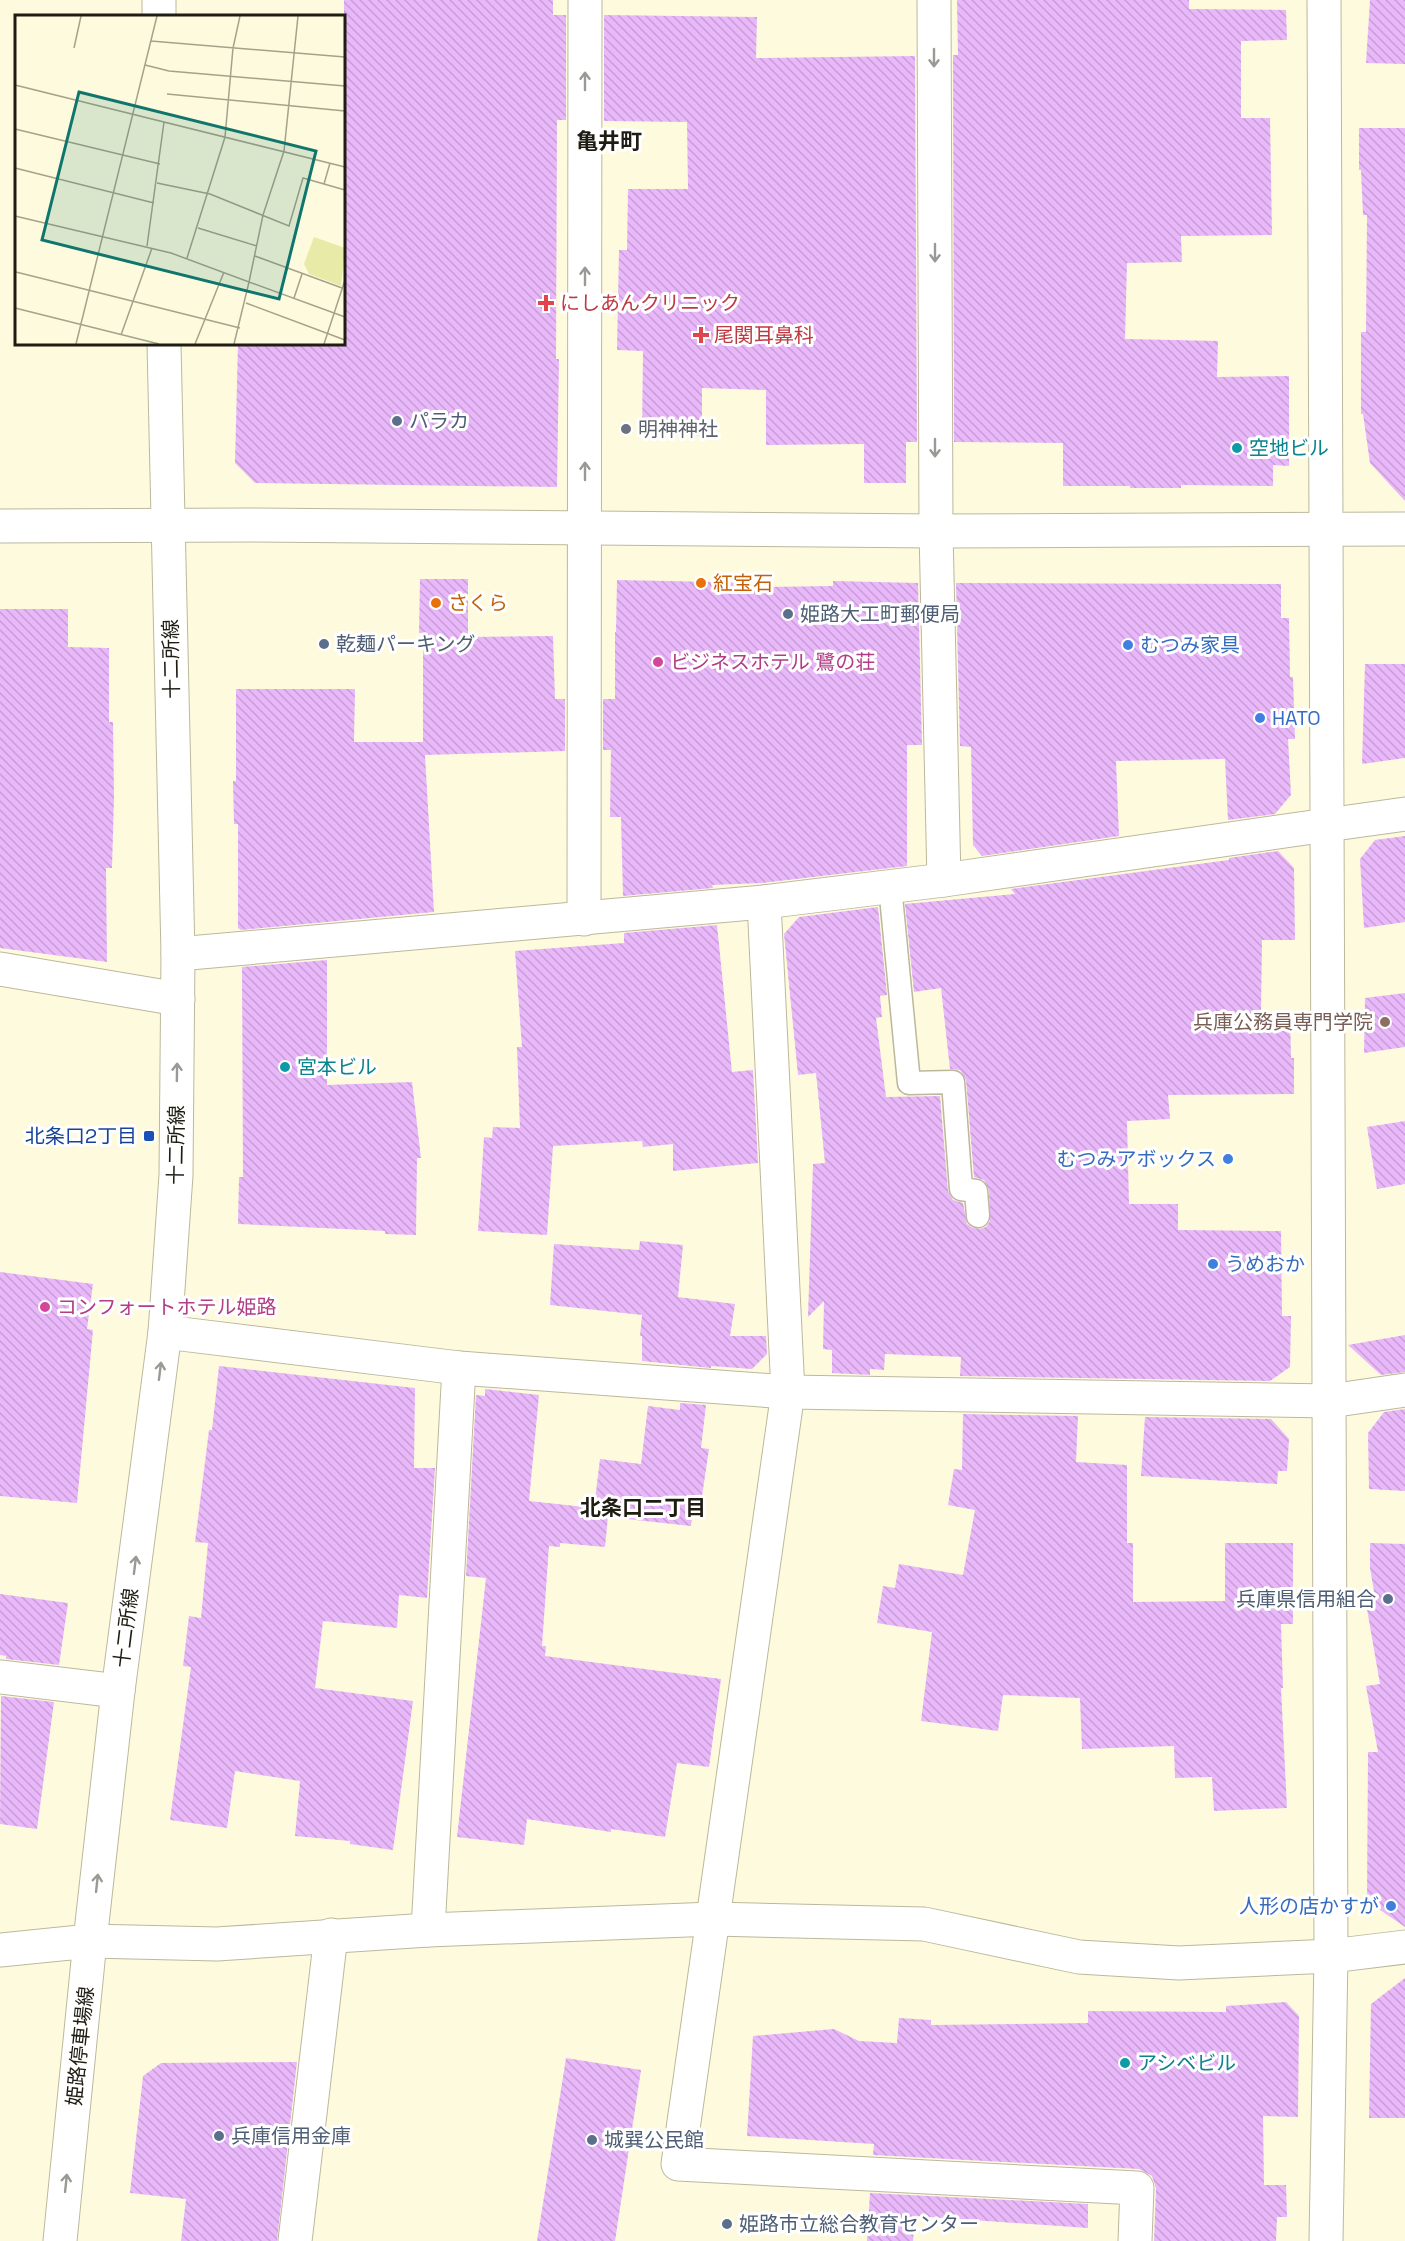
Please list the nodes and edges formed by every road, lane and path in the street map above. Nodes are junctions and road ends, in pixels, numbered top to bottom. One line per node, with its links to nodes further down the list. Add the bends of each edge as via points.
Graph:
1 (585, 0): 7 (street, one-way to 1)
2 (934, 0): 10 (street, one-way to 10)
3 (1324, 0): 8 (street)
4 (164, 345): 5 (street, 十二所線)
5 (168, 525): 6 (street); 7 (street); 17 (street, 十二所線)
6 (0, 526)
7 (585, 529): 10 (street); 16 (street)
8 (1326, 529): 9 (street); 10 (street); 12 (street)
9 (1405, 529)
10 (936, 531): 13 (street)
11 (1405, 814): 12 (street)
12 (1327, 825): 13 (street); 25 (street)
13 (944, 880): 14 (street)
14 (890, 886): 15 (street); 20 (lane, via 909,1083 953,1082 960,1189 976,1191)
15 (764, 902): 16 (street); 24 (street)
16 (584, 919): 17 (street)
17 (178, 954): 19 (street, 十二所線)
18 (0, 969): 19 (street)
19 (178, 999): 21 (street, 十二所線, one-way to 19, via 176,1175)
20 (978, 1216)
21 (165, 1332): 22 (street); 27 (street, 十二所線, one-way to 21)
22 (459, 1368): 24 (street); 29 (street)
23 (1405, 1390): 25 (street)
24 (788, 1392): 25 (street); 28 (street)
25 (1330, 1401): 34 (street)
26 (0, 1677): 27 (street)
27 (118, 1691): 31 (street, 十二所線, one-way to 27)
28 (713, 1919): 29 (street); 34 (street, via 924,1924 1079,1956 1179,1963); 37 (street, via 678,2164 1137,2188)
29 (428, 1930): 30 (street)
30 (331, 1935): 31 (street, via 217,1944); 36 (street)
31 (90, 1941): 33 (street); 35 (street, 姫路停車場線, one-way to 31)
32 (1405, 1947): 34 (street)
33 (0, 1950)
34 (1331, 1956): 38 (street)
35 (60, 2241)
36 (295, 2241)
37 (1135, 2241)
38 (1326, 2241)

